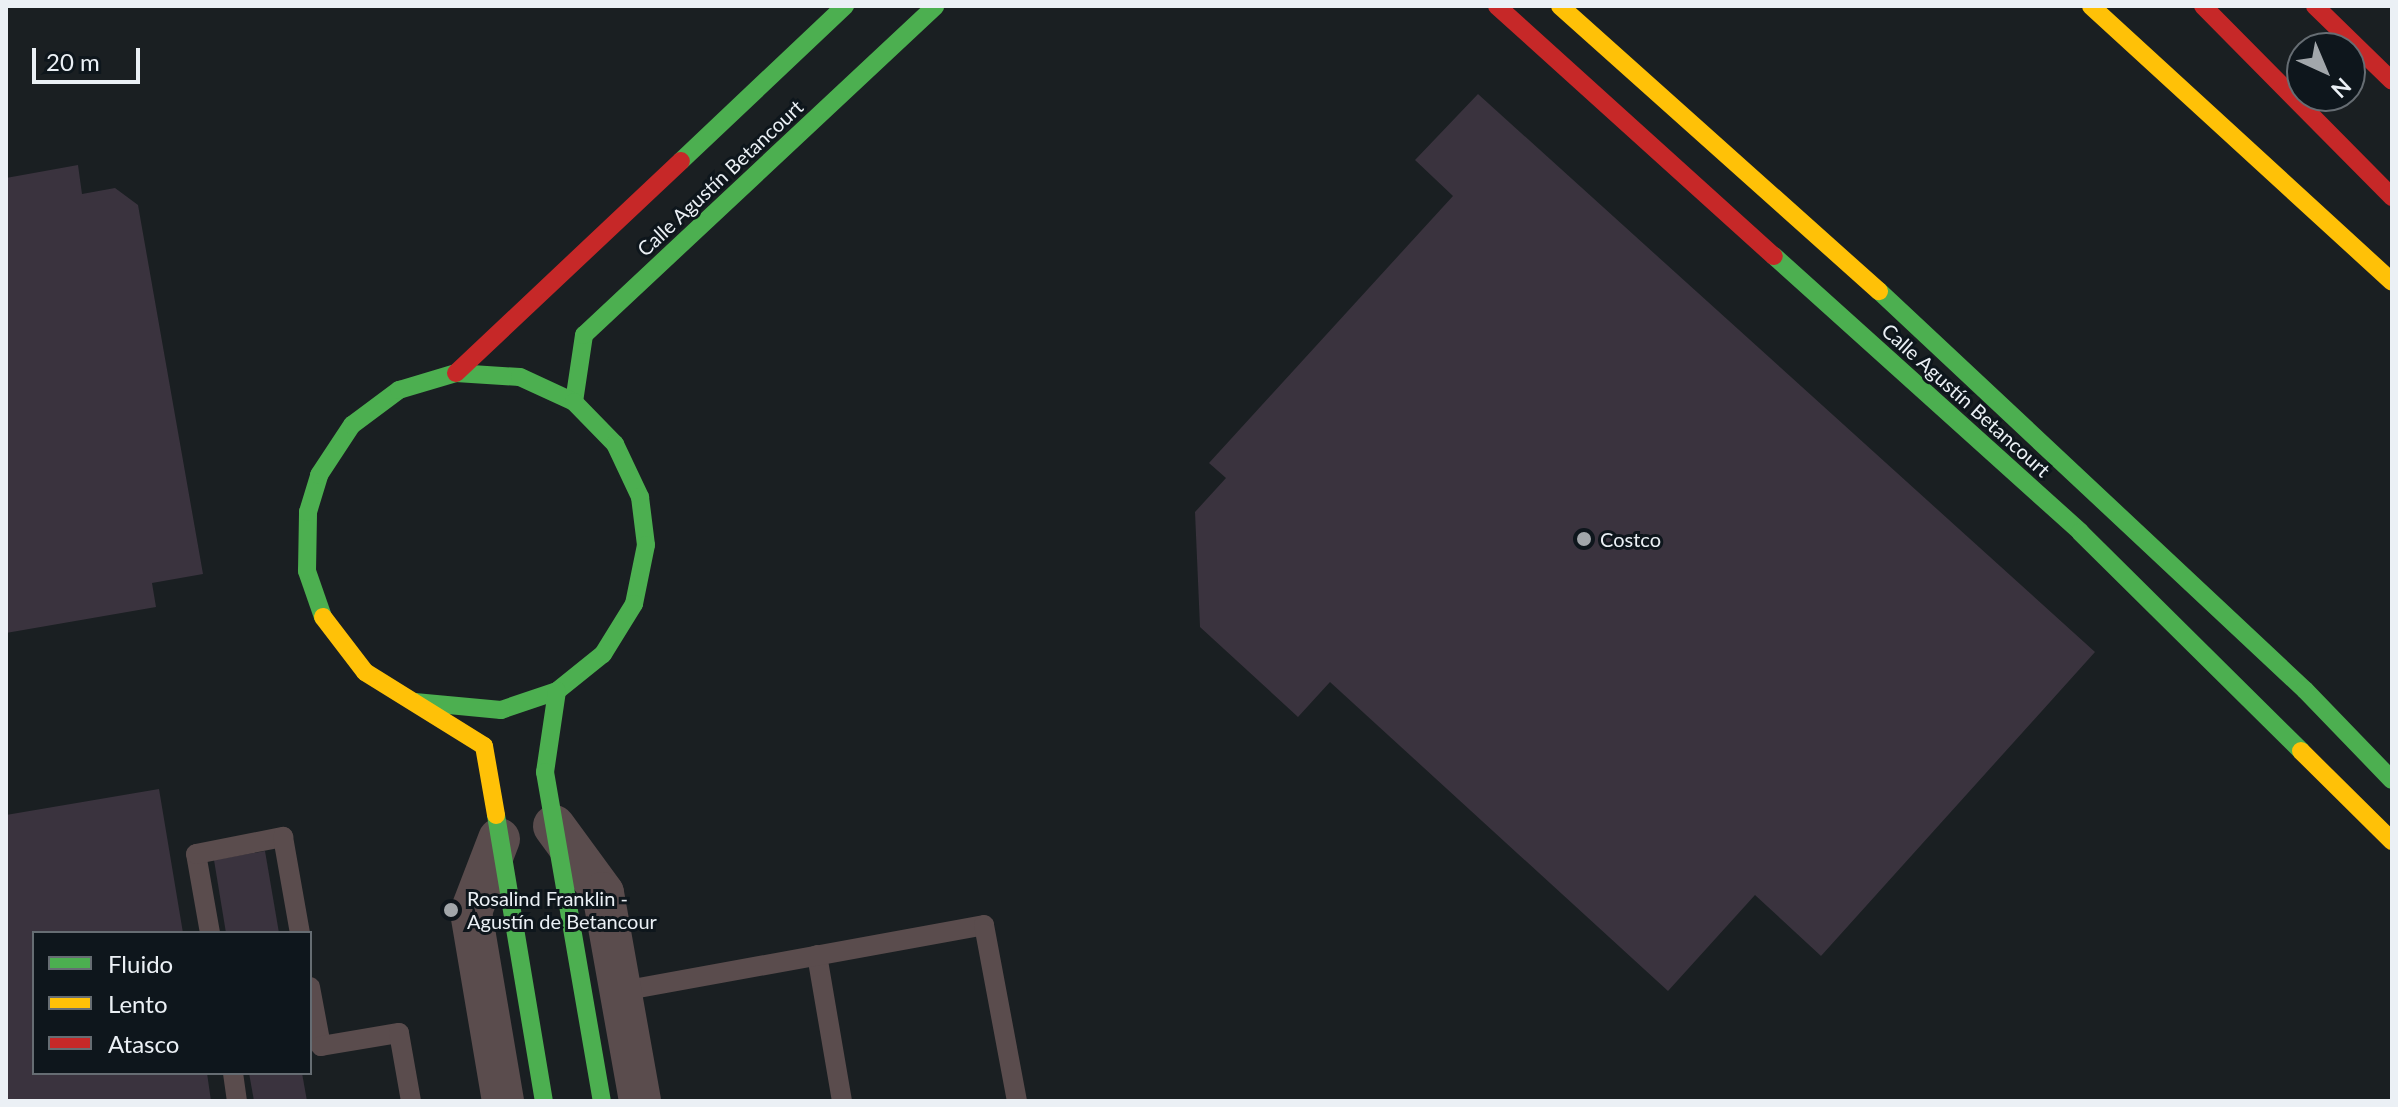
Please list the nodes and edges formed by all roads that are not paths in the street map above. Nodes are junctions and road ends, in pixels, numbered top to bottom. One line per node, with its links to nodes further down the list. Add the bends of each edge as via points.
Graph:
1 (845, 6): 11 (main road, Calle Agustín Betancourt)
2 (935, 6): 12 (main road, Calle Agustín Betancourt, via 584,335)
3 (1497, 6): 18 (main road, Calle Agustín Betancourt, via 2080,532)
4 (1560, 6): 15 (main road, Calle Agustín Betancourt, via 1926,333 2305,690)
5 (2091, 6): 10 (main road)
6 (2203, 6): 9 (main road)
7 (2315, 6): 8 (main road)
8 (2392, 81)
9 (2392, 197)
10 (2392, 282)
11 (456, 373): 12 (main road, via 520,377); 14 (main road, via 399,390 352,425 319,475 308,512 307,571 327,627 365,672)
12 (574, 402): 13 (main road, via 615,444 640,497 646,545 626,616 603,654)
13 (557, 691): 14 (main road, via 501,710); 16 (main road, via 545,772)
14 (417, 702): 17 (main road, via 484,746)
15 (2392, 780)
16 (554, 826): 22 (street, via 603,893); 29 (main road)
17 (499, 839): 27 (street, via 471,912); 28 (main road)
18 (2392, 841)
19 (210, 931): 20 (lane, via 196,854 283,837)
20 (300, 931)
21 (817, 955): 22 (lane); 31 (lane); 32 (lane, via 984,925)
22 (622, 991): 30 (street)
23 (312, 998): 26 (lane, via 321,1046 399,1033)
24 (233, 1075): 25 (lane)
25 (237, 1101)
26 (411, 1101)
27 (503, 1101)
28 (544, 1101)
29 (602, 1101)
30 (640, 1101)
31 (842, 1101)
32 (1017, 1101)

